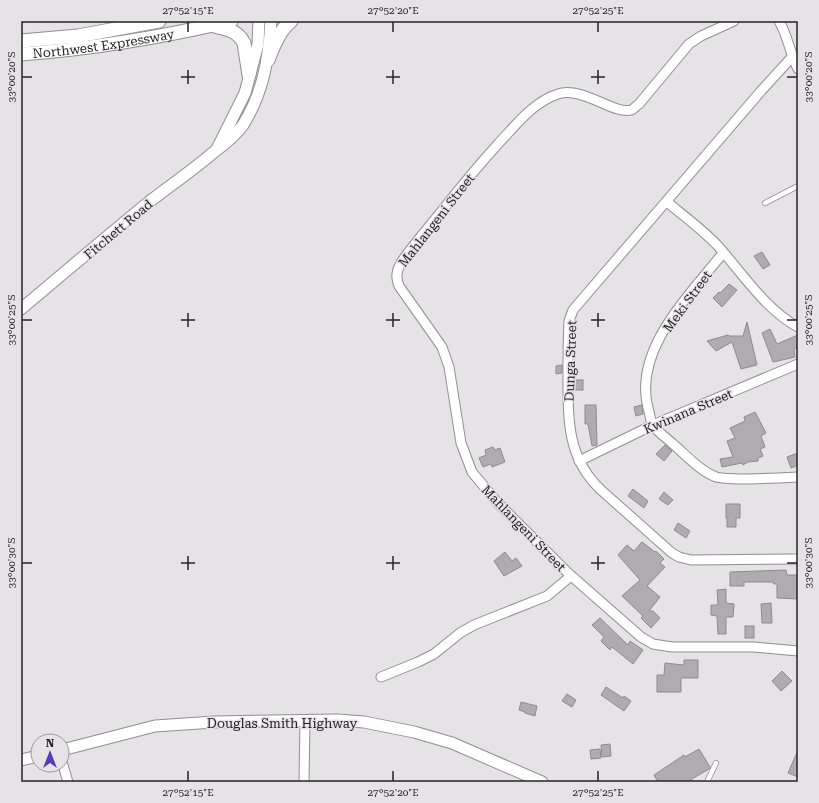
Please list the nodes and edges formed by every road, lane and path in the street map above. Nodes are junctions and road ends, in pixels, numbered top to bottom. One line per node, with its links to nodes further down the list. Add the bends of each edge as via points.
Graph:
1 (159, 21): 9 (main road, Northwest Expressway, via 78,36)
2 (231, 21): 8 (main road, Northwest Expressway)
3 (259, 21): 14 (street, Fitchett Road, via 258,44)
4 (271, 21): 12 (street, Fitchett Road)
5 (291, 21): 12 (main road, via 282,30)
6 (734, 21): 27 (street, Mahlangeni Street, via 689,44 639,104 631,110 621,110 587,96 571,93 552,96 533,108 474,171 404,258 397,272 399,286 442,347 449,367 461,442 472,472 497,502)
7 (779, 21): 11 (street)
8 (211, 26): 10 (main road, Northwest Expressway, via 158,37); 14 (main road, via 238,34 244,43)
9 (21, 41)
10 (21, 54)
11 (792, 57): 13 (street); 17 (street, Dunga Street)
12 (268, 60): 15 (street, Fitchett Road, via 252,109 242,126)
13 (798, 70)
14 (249, 75): 15 (street, Fitchett Road, via 244,93)
15 (216, 151): 20 (street, Fitchett Road)
16 (798, 186): 18 (lane)
17 (667, 202): 19 (street, via 706,234); 24 (street, Dunga Street, via 570,317 569,426)
18 (765, 204)
19 (723, 253): 21 (street, via 779,314); 23 (street, Meki Street, via 679,307 658,343 647,370 646,399)
20 (21, 309)
21 (798, 326)
22 (798, 364): 23 (street, Kwinana Street)
23 (653, 425): 24 (street, Kwinana Street); 25 (street, via 689,459 717,477)
24 (579, 460): 26 (street, Dunga Street, via 592,482 664,547 679,557 692,560)
25 (798, 477)
26 (798, 559)
27 (571, 576): 28 (street, Mahlangeni Street, via 641,637 653,644 672,647 754,647); 29 (street, via 547,596 474,625 460,632 434,654)
28 (798, 651)
29 (381, 677)
30 (301, 720): 31 (street, Douglas Smith Highway, via 155,726); 33 (street); 34 (street, Douglas Smith Highway, via 364,722 414,732 452,744)
31 (70, 748)
32 (716, 763): 35 (lane)
33 (304, 782)
34 (542, 782)
35 (707, 782)

